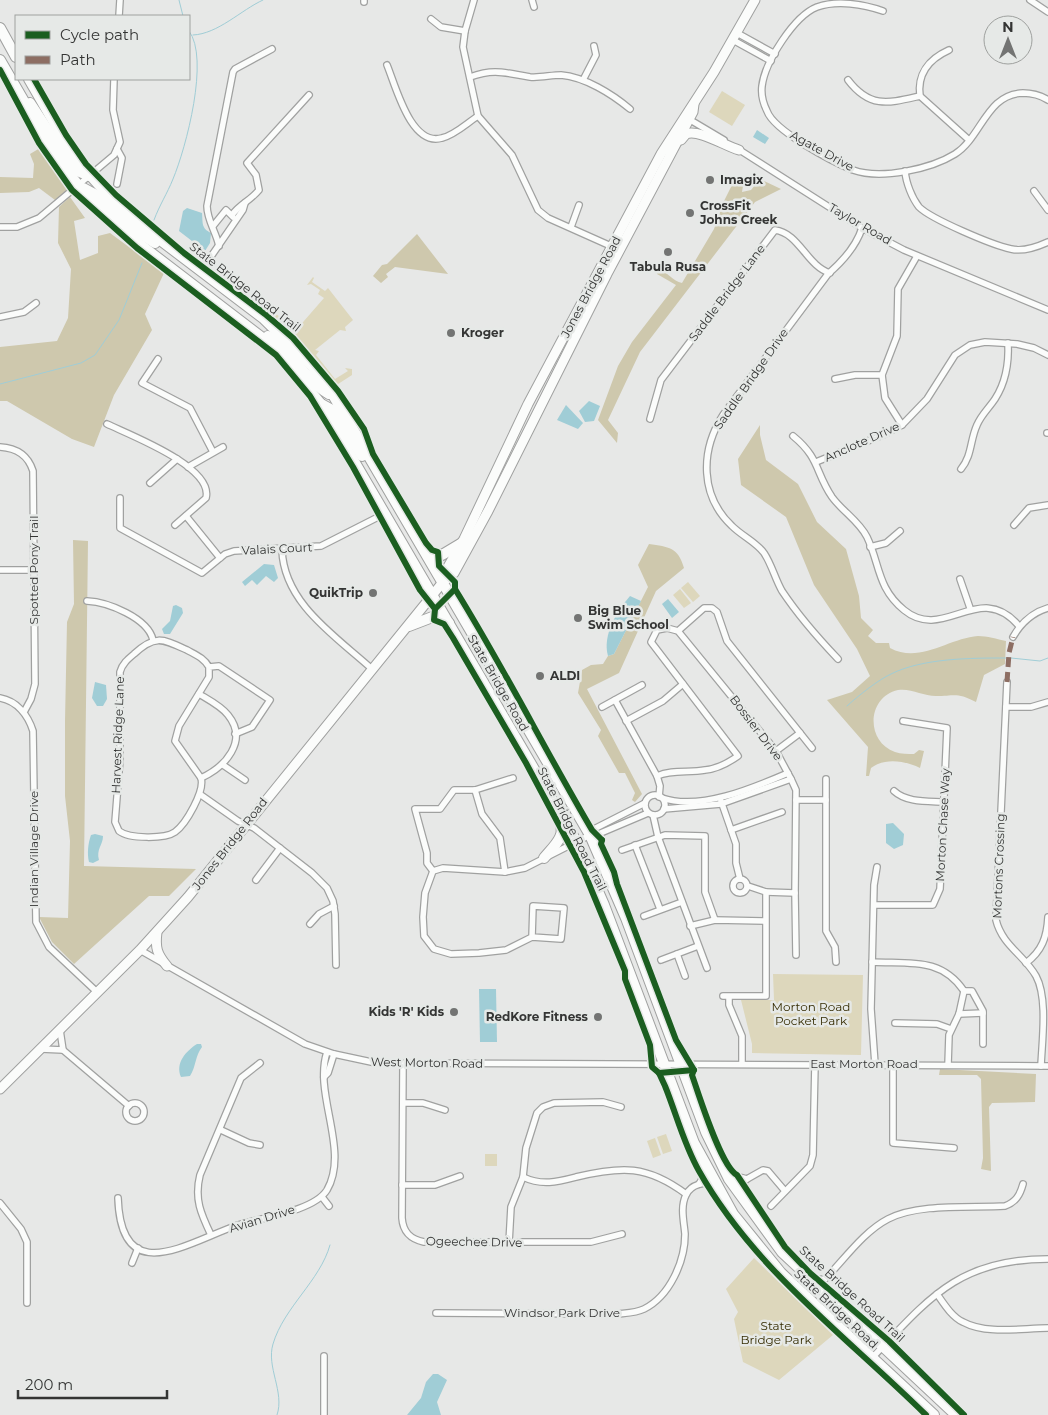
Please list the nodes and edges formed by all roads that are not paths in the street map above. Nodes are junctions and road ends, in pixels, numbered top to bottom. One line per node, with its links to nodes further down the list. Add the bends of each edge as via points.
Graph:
1 (120, 0): 7 (street)
2 (474, 0): 10 (street)
3 (755, 0): 11 (main road)
4 (1032, 0): 6 (street)
5 (883, 11): 15 (street, Agate Drive, via 863,4 826,4 808,11 793,26)
6 (1048, 12)
7 (119, 15)
8 (431, 19): 10 (street, via 441,27)
9 (0, 28): 16 (highway)
10 (465, 31): 20 (street, via 463,47)
11 (735, 36): 15 (street); 18 (street); 31 (main road, via 694,104 694,110)
12 (594, 46): 23 (street, via 596,55)
13 (272, 49): 44 (street, via 233,72 207,208)
14 (948, 50): 27 (street, via 924,69)
15 (775, 54): 18 (street, Agate Drive)
16 (15, 55)
17 (0, 60): 25 (highway, State Bridge Road)
18 (771, 61): 35 (street, Agate Drive, via 765,73 762,97 767,113 774,121 795,137 854,170 879,174)
19 (387, 65): 30 (street, via 412,125 423,136 445,138)
20 (470, 78): 23 (street, via 486,72 503,71 531,77 562,75); 30 (street)
21 (30, 80): 36 (highway, State Bridge Road, via 74,157)
22 (114, 80): 33 (street, via 113,110 120,142)
23 (582, 80): 29 (street)
24 (848, 80): 27 (street, via 862,96 874,100 897,102)
25 (13, 83): 36 (highway, via 39,114 75,170); 39 (highway, State Bridge Road)
26 (309, 95): 43 (street, via 247,163 256,175 259,190)
27 (920, 96): 32 (street)
28 (1048, 100): 32 (street, Agate Drive, via 1031,94 1011,95 994,105)
29 (630, 109)
30 (478, 116): 46 (street, via 512,155 538,210 548,218)
31 (686, 117): 34 (street, Taylor Road); 37 (main road, Jones Bridge Road); 50 (main road, Jones Bridge Road)
32 (969, 140): 35 (street, Agate Drive, via 956,153)
33 (117, 149): 36 (street); 38 (street, via 122,158)
34 (739, 150): 37 (main road, via 697,132 686,134 663,174); 47 (street, Taylor Road)
35 (905, 171): 48 (street, via 918,206 932,218 1012,250 1038,247)
36 (92, 174): 39 (street); 51 (highway, State Bridge Road, via 130,218)
37 (656, 180): 50 (main road, Jones Bridge Road)
38 (118, 184)
39 (77, 186): 45 (street, via 32,222 17,227); 51 (highway, via 96,195 140,235); 58 (highway, State Bridge Road, via 116,226)
40 (1034, 191): 42 (street)
41 (579, 205): 46 (street)
42 (1048, 210)
43 (234, 217): 44 (street, via 226,210); 49 (street)
44 (213, 226): 49 (street)
45 (0, 227)
46 (571, 227): 50 (street)
47 (862, 228): 52 (street, Taylor Road); 54 (street, Saddle Bridge Drive, via 842,262)
48 (1048, 242)
49 (219, 246): 53 (street)
50 (616, 248): 72 (main road, Jones Bridge Road, via 559,369); 72 (main road, Jones Bridge Road, via 537,388 531,415)
51 (175, 251): 53 (highway, State Bridge Road)
52 (917, 256): 56 (street, Taylor Road); 62 (street, via 898,289 897,336)
53 (201, 271): 64 (highway, State Bridge Road, via 288,341 312,366)
54 (830, 273): 66 (street, Saddle Bridge Lane, via 822,270 792,239 775,230 661,380); 107 (street, Saddle Bridge Drive, via 719,421 708,448 706,471 712,500 720,513 764,553 783,592)
55 (36, 303): 57 (street, via 24,312)
56 (1048, 310)
57 (0, 317)
58 (240, 319): 64 (highway, via 278,342 319,388); 65 (highway, State Bridge Road, via 273,346)
59 (1008, 343): 60 (street, Anclote Drive, via 1026,345); 68 (street, Anclote Drive, via 979,343 960,350 927,399); 77 (street, via 1003,383 977,425 969,458)
60 (1048, 355)
61 (158, 359): 73 (street, via 142,383 190,408)
62 (882, 375): 63 (street); 68 (street, via 885,398)
63 (835, 379)
64 (332, 395): 78 (highway, State Bridge Road)
65 (320, 403): 78 (highway, via 334,411 353,444); 82 (highway, State Bridge Road)
66 (650, 419)
67 (107, 424): 74 (street)
68 (902, 425): 75 (street, Anclote Drive)
69 (793, 436): 75 (street, via 807,447)
70 (0, 446): 93 (street, Spotted Pony Trail, via 20,452 33,471)
71 (223, 447): 73 (street)
72 (512, 450): 87 (main road, Jones Bridge Road); 95 (main road, Jones Bridge Road, via 496,494 454,573)
73 (213, 452): 76 (street)
74 (177, 459): 76 (street); 79 (street)
75 (816, 462): 88 (street, via 831,495 862,530)
76 (188, 467): 83 (street, via 208,492 206,498)
77 (961, 469)
78 (385, 482): 90 (highway, State Bridge Road)
79 (150, 483)
80 (120, 498): 91 (street, Valais Court, via 120,528 202,573)
81 (1048, 506): 85 (street, via 1029,508)
82 (384, 514): 89 (street, Valais Court, via 329,544); 96 (highway, State Bridge Road)
83 (186, 516): 84 (street); 91 (street)
84 (175, 525)
85 (1014, 525)
86 (900, 531): 88 (street, via 886,543)
87 (462, 543): 90 (highway, via 442,555); 95 (main road, Jones Bridge Road, via 444,572)
88 (870, 547): 99 (street, via 884,587 909,614 937,621)
89 (282, 550): 91 (street, Valais Court, via 234,551); 109 (street, via 287,574 311,616)
90 (426, 553): 95 (highway, State Bridge Road)
91 (220, 558)
92 (0, 570): 93 (street)
93 (34, 570): 119 (street, Spotted Pony Trail, via 35,684 32,699)
94 (960, 579): 99 (street)
95 (443, 582): 96 (highway); 97 (main road, Jones Bridge Road); 148 (highway, State Bridge Road)
96 (426, 583): 97 (highway, State Bridge Road)
97 (433, 595): 101 (highway, State Bridge Road); 102 (main road, Jones Bridge Road)
98 (87, 601): 106 (street, via 103,602 141,622 150,630)
99 (970, 608): 103 (street, via 997,609)
100 (1048, 608): 103 (street, via 1030,616)
101 (451, 625): 102 (highway, via 435,616); 133 (highway, State Bridge Road)
102 (409, 626): 109 (main road, Jones Bridge Road)
103 (1019, 626): 105 (street)
104 (678, 630): 112 (street, via 657,630 651,642); 123 (street, via 704,608 712,608 727,641); 125 (street, Bossier Drive)
105 (1013, 637)
106 (153, 640): 108 (street, via 173,643 198,656); 136 (street, Harvest Ridge Lane, via 121,669 120,759 114,822 127,836 169,835 179,828)
107 (838, 659)
108 (209, 667): 113 (street, via 209,676); 122 (street, via 219,666 270,700 252,727)
109 (373, 670): 146 (main road, Jones Bridge Road)
110 (1007, 682): 118 (street, Mortons Crossing)
111 (642, 684): 115 (street)
112 (683, 684): 120 (street, via 663,701); 127 (street, via 738,756 706,770 665,772)
113 (199, 694): 122 (street, via 228,715); 129 (street, via 179,726 175,741)
114 (0, 698): 119 (street)
115 (615, 700): 117 (street); 120 (street)
116 (1048, 702): 118 (street, via 1030,707)
117 (602, 707)
118 (1006, 707): 182 (street, Mortons Crossing, via 996,920 1003,939)
119 (24, 712): 188 (street, Indian Village Drive, via 34,738 36,922 49,947)
120 (626, 721): 127 (street)
121 (903, 721): 141 (street, Morton Chase Way, via 947,728)
122 (235, 734): 126 (street, via 234,746)
123 (800, 734): 124 (street); 125 (street)
124 (812, 748)
125 (776, 751): 128 (street, Bossier Drive)
126 (223, 765): 129 (street); 132 (street)
127 (657, 776): 137 (street)
128 (790, 776): 138 (street, Bossier Drive); 140 (street)
129 (201, 778): 136 (street)
130 (512, 778): 134 (street)
131 (826, 779): 139 (street)
132 (244, 780)
133 (543, 782): 150 (highway, State Bridge Road); 154 (highway, State Bridge Road, via 544,793 563,829)
134 (475, 790): 156 (street, via 454,790 440,809 415,809 427,863); 157 (street, via 482,814 500,838)
135 (894, 791): 141 (street, via 900,796 920,801)
136 (201, 794): 146 (street)
137 (661, 798): 140 (street); 142 (street, via 650,796); 143 (street)
138 (796, 800): 139 (street); 162 (street, Bossier Drive)
139 (826, 800): 180 (street, via 826,931 835,948)
140 (721, 801): 143 (street); 147 (street)
141 (945, 802): 164 (street, Morton Chase Way, via 940,889 932,905)
142 (645, 803): 145 (street); 148 (street, via 592,830)
143 (664, 809): 145 (street, via 661,813)
144 (782, 812): 147 (street)
145 (650, 814): 148 (street); 149 (street)
146 (245, 824): 152 (street); 173 (main road, Jones Bridge Road)
147 (731, 830): 158 (street)
148 (590, 835): 150 (street); 201 (highway, State Bridge Road, via 626,918)
149 (658, 837): 151 (street); 163 (street); 169 (street, via 705,836 705,892)
150 (576, 841): 154 (street); 200 (highway, State Bridge Road, via 604,905)
151 (635, 845): 153 (street); 166 (street)
152 (280, 848): 159 (street); 165 (street, via 323,883)
153 (622, 850)
154 (544, 858): 157 (street, via 526,868)
155 (877, 866): 164 (street)
156 (434, 871): 157 (street, via 443,868); 174 (street, via 424,893 423,917 424,936 434,948 451,954 506,950)
157 (505, 872)
158 (740, 878): 160 (street); 160 (street, via 734,882 735,890 742,893)
159 (256, 880)
160 (748, 886): 161 (street)
161 (766, 892): 162 (street); 170 (street)
162 (795, 892): 178 (street, Bossier Drive)
163 (682, 902): 166 (street); 172 (street)
164 (874, 905): 181 (street)
165 (334, 906): 171 (street, via 319,914); 183 (street)
166 (660, 909): 167 (street)
167 (644, 916)
168 (1048, 917): 182 (street, via 1045,940)
169 (715, 920): 170 (street); 172 (street)
170 (765, 921): 203 (street, via 766,996 729,997 742,1036)
171 (310, 924)
172 (690, 926): 175 (street)
173 (157, 931): 176 (main road, Jones Bridge Road); 184 (main road, via 157,954)
174 (532, 937): 174 (street, via 561,939 564,908 533,906)
175 (698, 946): 177 (street); 185 (street)
176 (140, 950): 184 (street, West Morton Road); 188 (main road, Jones Bridge Road)
177 (677, 954): 179 (street); 186 (street)
178 (796, 954)
179 (661, 960)
180 (836, 962)
181 (872, 962): 187 (street, via 941,969 952,976); 205 (street)
182 (1026, 963): 208 (street, Mortons Crossing, via 1036,976 1041,992)
183 (336, 965)
184 (168, 966): 197 (street, West Morton Road, via 281,1032)
185 (706, 968)
186 (685, 976)
187 (964, 992): 189 (street, via 972,991); 190 (street)
188 (98, 993): 193 (main road, Jones Bridge Road)
189 (983, 1013): 190 (street); 194 (street)
190 (959, 1014): 192 (street)
191 (896, 1023): 192 (street, via 937,1024)
192 (951, 1029): 207 (street)
193 (60, 1030): 195 (main road, Jones Bridge Road); 196 (street)
194 (984, 1044)
195 (41, 1049): 196 (street); 210 (main road, Jones Bridge Road)
196 (63, 1050): 212 (street)
197 (327, 1052): 198 (street, West Morton Road); 209 (street, via 322,1072)
198 (334, 1054): 202 (street, West Morton Road, via 376,1063); 209 (street)
199 (260, 1063): 216 (street, via 241,1078)
200 (663, 1063): 201 (street, West Morton Road); 202 (street, West Morton Road); 215 (highway, State Bridge Road)
201 (680, 1063): 203 (street, East Morton Road); 219 (highway, State Bridge Road, via 706,1132)
202 (403, 1064): 211 (street, Ogeechee Drive)
203 (742, 1064): 204 (street, East Morton Road)
204 (815, 1064): 205 (street, East Morton Road); 227 (street, via 813,1155 810,1166)
205 (874, 1064): 206 (street, East Morton Road)
206 (893, 1064): 207 (street, East Morton Road); 218 (street, via 893,1143)
207 (948, 1065): 208 (street, East Morton Road)
208 (1045, 1066)
209 (324, 1077): 229 (street, via 335,1164)
210 (0, 1089)
211 (403, 1103): 214 (street, via 423,1103); 225 (street, Ogeechee Drive)
212 (129, 1106)
213 (621, 1107): 221 (street, via 604,1102 554,1103 543,1107 534,1120 526,1148)
214 (445, 1110)
215 (685, 1121): 223 (street, State Bridge Road, via 686,1136 703,1172); 226 (highway, State Bridge Road)
216 (221, 1130): 217 (street); 236 (street, via 196,1190 197,1204)
217 (260, 1145)
218 (954, 1148)
219 (726, 1173): 222 (street); 232 (highway, State Bridge Road)
220 (460, 1176): 225 (street, via 435,1184)
221 (523, 1177): 228 (street, via 549,1183 599,1172 636,1170 664,1178); 237 (street, via 511,1207)
222 (746, 1179): 227 (street, via 763,1170 768,1171); 232 (street)
223 (698, 1184): 226 (street); 228 (street)
224 (1023, 1184): 242 (street, via 1016,1199 1005,1206 920,1210 888,1219 877,1226)
225 (402, 1185): 237 (street, Ogeechee Drive, via 402,1224 409,1237 424,1242)
226 (716, 1185): 250 (highway, State Bridge Road, via 733,1214 781,1273)
227 (785, 1191): 234 (street)
228 (686, 1194): 245 (street, Windsor Park Drive, via 680,1265 659,1297 643,1310 618,1314)
229 (322, 1197): 233 (street); 236 (street, Avian Drive, via 292,1210)
230 (118, 1198): 238 (street, via 120,1225)
231 (0, 1203): 244 (street, via 21,1228 27,1242)
232 (746, 1204): 241 (highway, State Bridge Road, via 782,1252)
233 (330, 1206)
234 (771, 1206)
235 (622, 1234): 237 (street, Ogeechee Drive, via 591,1242)
236 (211, 1235): 238 (street, Avian Drive, via 170,1252 156,1254)
237 (509, 1243)
238 (138, 1248): 240 (street)
239 (1048, 1259): 243 (street, via 1021,1259 987,1266 972,1271)
240 (132, 1263)
241 (811, 1280): 242 (street); 246 (highway, State Bridge Road)
242 (826, 1283): 246 (highway, State Bridge Road)
243 (937, 1294): 247 (street, via 962,1322 977,1327); 248 (street)
244 (27, 1303)
245 (436, 1313)
246 (860, 1325): 248 (highway, State Bridge Road)
247 (1048, 1328)
248 (883, 1347): 250 (street); 253 (highway, State Bridge Road)
249 (324, 1356): 251 (street)
250 (872, 1358): 252 (highway, State Bridge Road)
251 (324, 1415)
252 (934, 1415)
253 (956, 1415)

